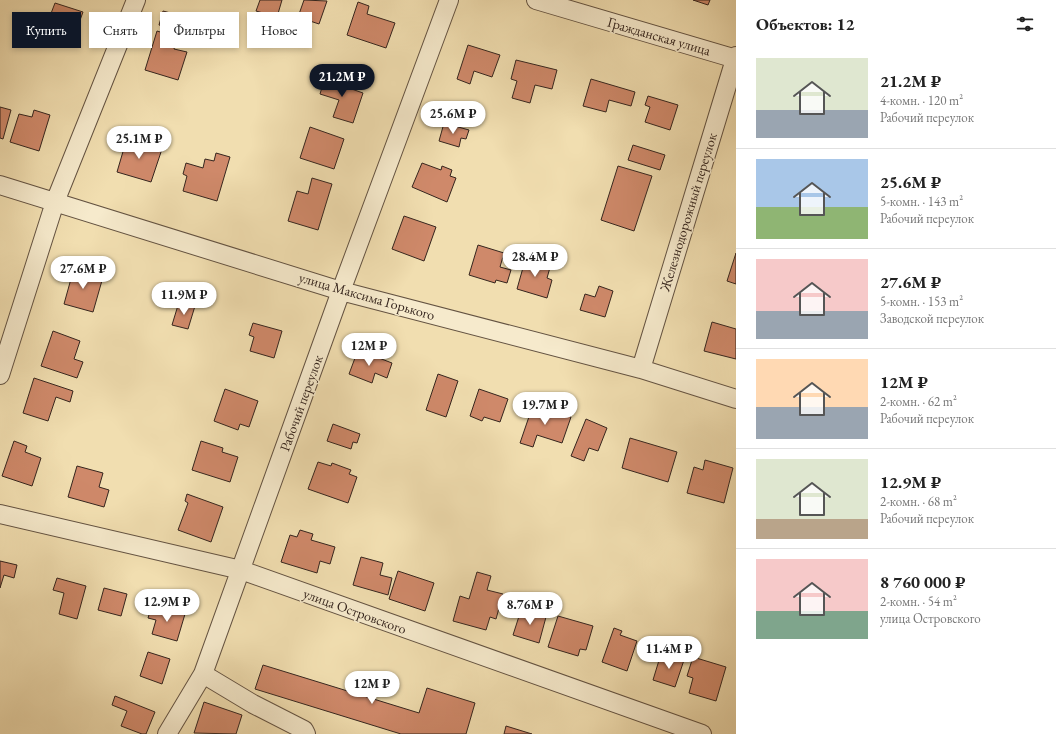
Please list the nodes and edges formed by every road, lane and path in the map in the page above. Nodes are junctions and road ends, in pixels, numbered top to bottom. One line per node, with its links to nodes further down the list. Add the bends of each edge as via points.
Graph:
1 (136, 0): 6 (street)
2 (449, 0): 7 (street, Рабочий переулок)
3 (536, 0): 4 (street, Гражданская улица)
4 (736, 58): 8 (street, Железнодорожный переулок)
5 (0, 185): 6 (street, улица Максима Горького)
6 (55, 202): 7 (street, улица Максима Горького); 9 (street)
7 (341, 291): 8 (street, улица Максима Горького); 12 (street, Рабочий переулок)
8 (641, 369): 10 (street, улица Максима Горького)
9 (0, 375)
10 (736, 399)
11 (0, 514): 12 (street, улица Островского)
12 (241, 570): 13 (street, Рабочий переулок); 16 (street, улица Островского)
13 (203, 674): 14 (street, Рабочий переулок); 15 (street, via 304,730)
14 (167, 734)
15 (306, 734)
16 (702, 734)

